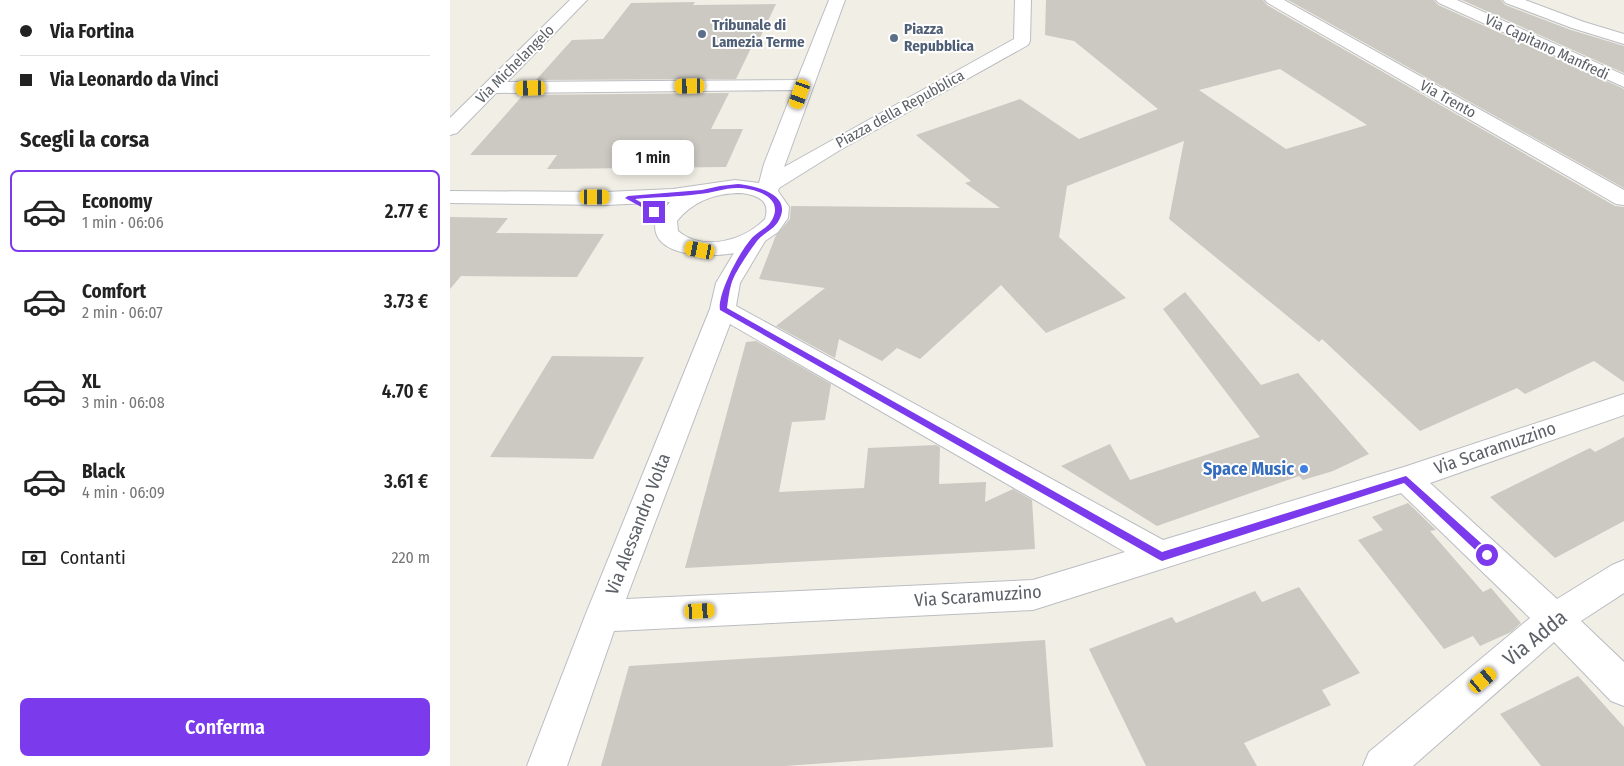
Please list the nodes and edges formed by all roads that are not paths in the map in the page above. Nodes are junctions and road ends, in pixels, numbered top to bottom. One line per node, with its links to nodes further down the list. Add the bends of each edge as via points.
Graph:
1 (579, 0): 12 (street, Via Michelangelo)
2 (837, 0): 11 (street)
3 (1023, 0): 14 (street, Piazza della Repubblica, via 1022,41)
4 (1273, 0): 18 (street, Via Trento)
5 (1444, 0): 9 (street, Via Capitano Manfredi)
6 (1460, 0): 9 (street, via 1557,43)
7 (1511, 0): 8 (street)
8 (1624, 38)
9 (1561, 54): 10 (street, Via Capitano Manfredi)
10 (1624, 82)
11 (803, 85): 12 (street); 14 (street)
12 (491, 88): 13 (street, Via Michelangelo)
13 (450, 129)
14 (770, 180): 15 (street, Piazza della Repubblica); 15 (street, via 754,188 738,186); 20 (street, via 779,209 768,229)
15 (711, 190): 17 (street); 19 (street, via 680,204)
16 (450, 196): 17 (street)
17 (628, 198): 19 (street)
18 (1624, 198)
19 (667, 220): 21 (street, via 666,230 672,240)
20 (755, 238): 21 (street, via 720,249); 22 (street, Via Alessandro Volta)
21 (684, 247): 22 (street)
22 (725, 296): 25 (street); 27 (street, Via Alessandro Volta)
23 (1624, 404): 24 (street, Via Scaramuzzino)
24 (1406, 479): 25 (street, Via Scaramuzzino); 28 (street)
25 (1162, 556): 27 (street, Via Scaramuzzino, via 1033,595)
26 (1624, 575): 28 (street, Via Adda)
27 (602, 616): 30 (street, Via Alessandro Volta)
28 (1555, 619): 29 (street); 31 (street, Via Adda)
29 (1624, 688)
30 (547, 766)
31 (1382, 766)

